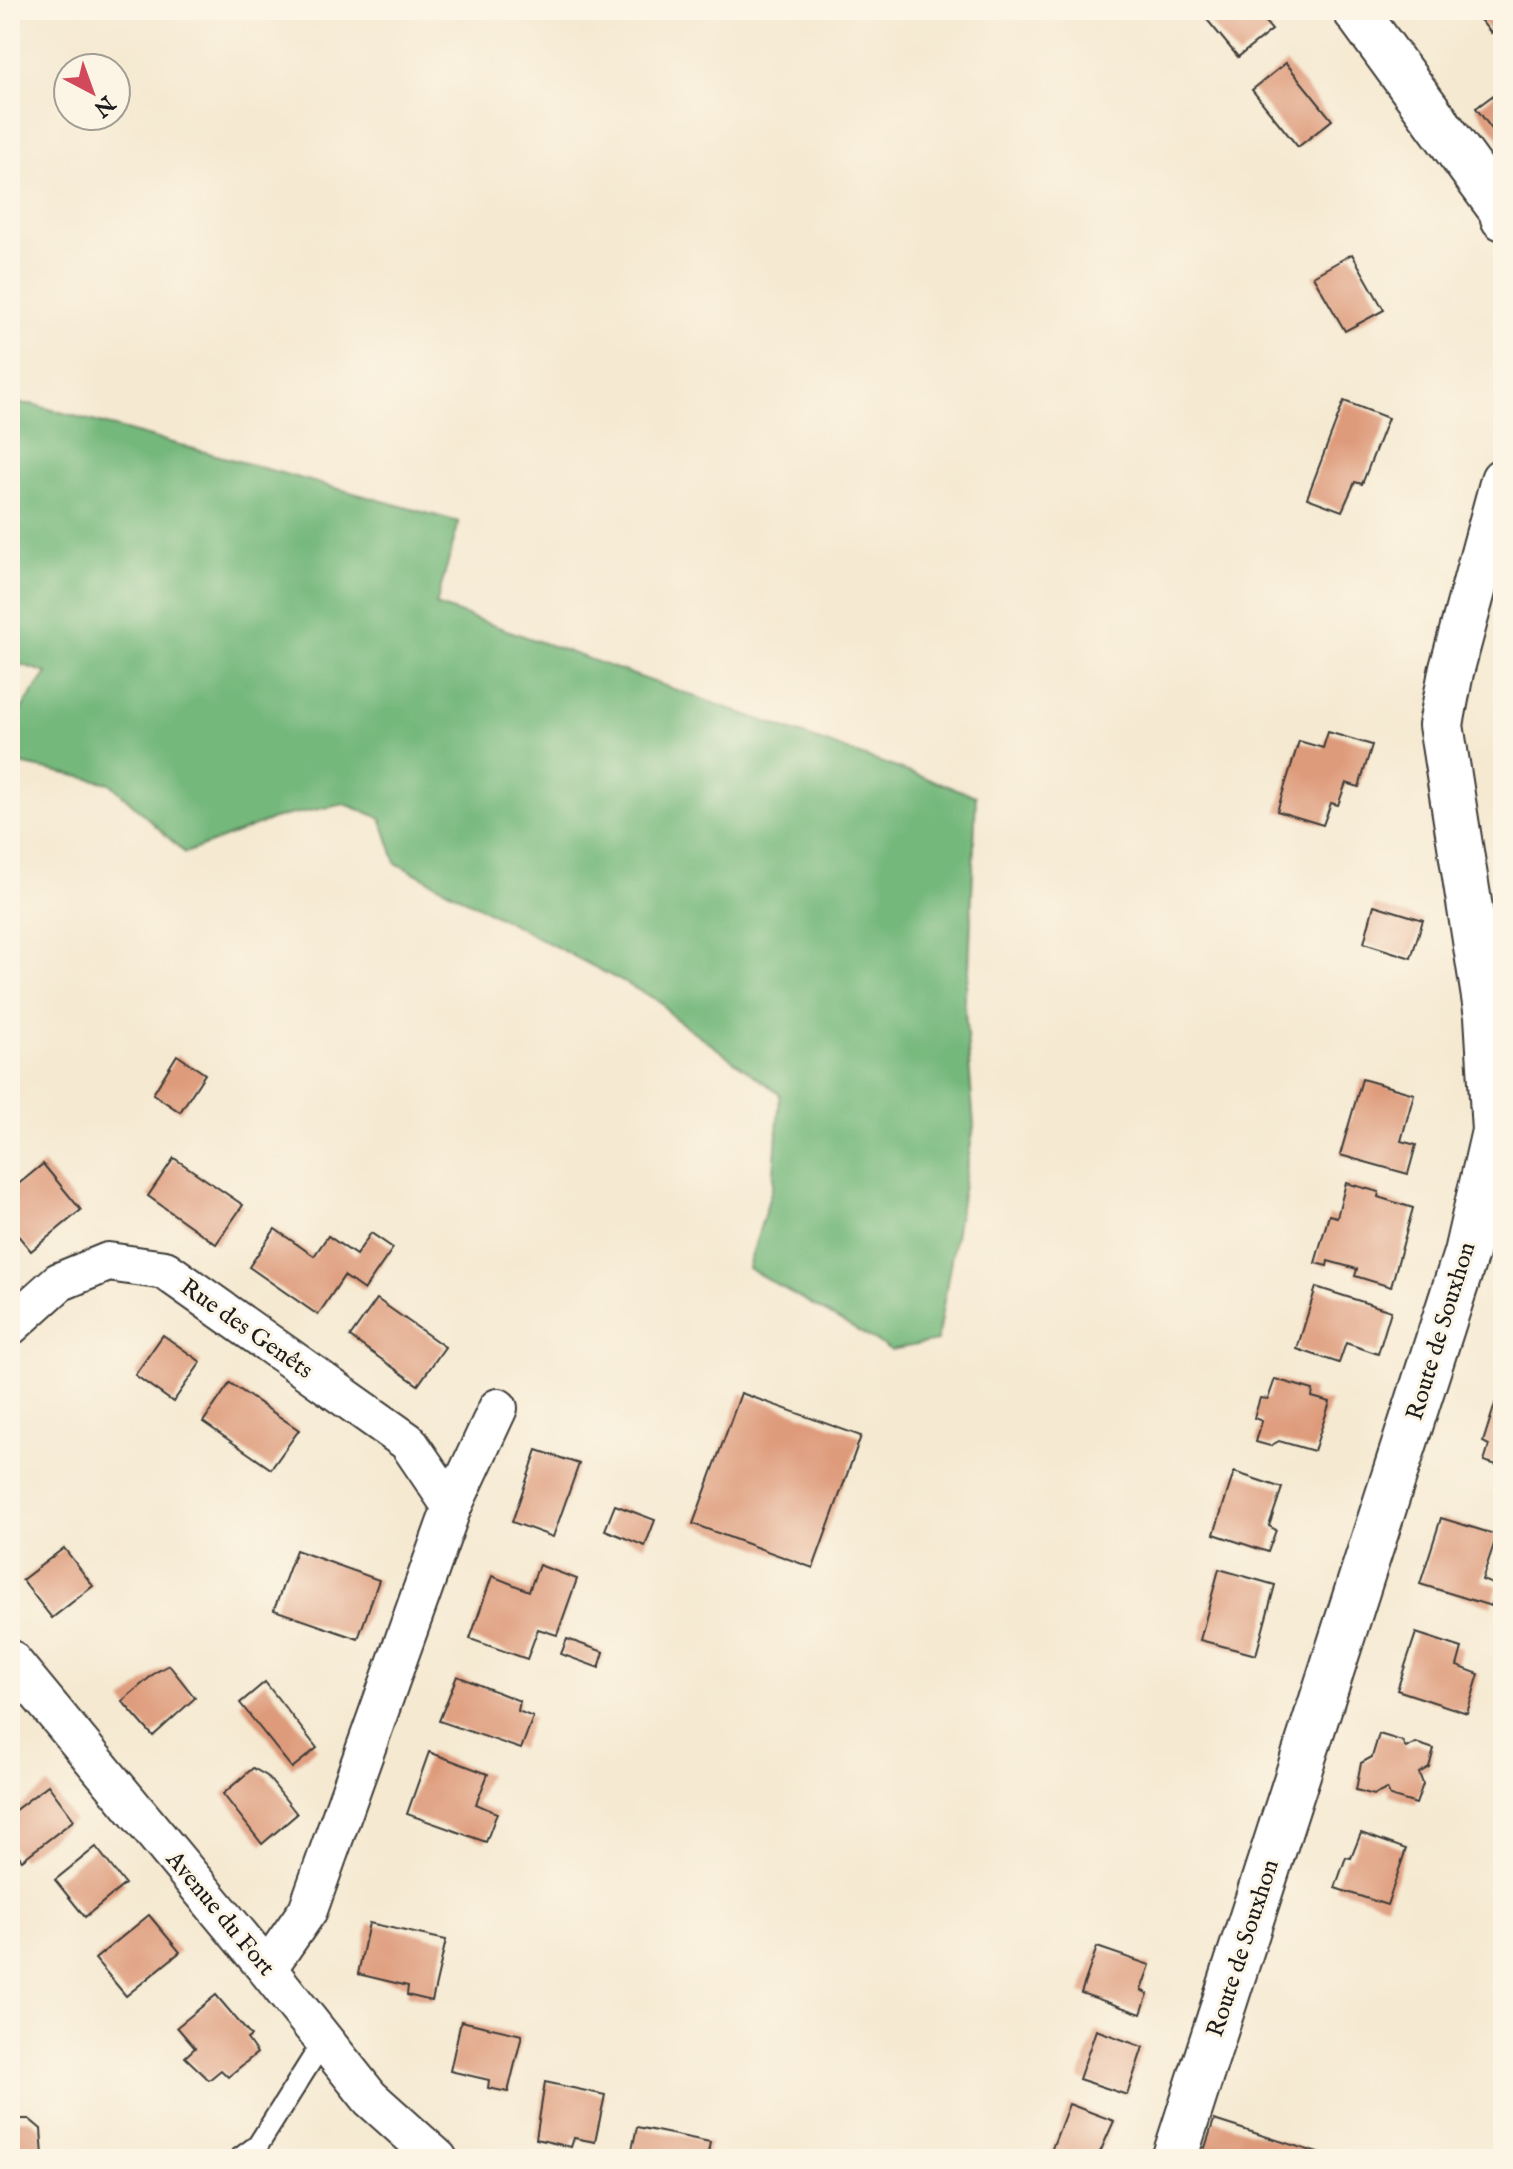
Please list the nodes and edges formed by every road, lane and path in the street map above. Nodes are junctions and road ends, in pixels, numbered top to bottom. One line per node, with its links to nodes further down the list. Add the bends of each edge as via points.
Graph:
1 (1355, 10): 2 (street)
2 (1503, 218)
3 (1503, 480): 12 (street, Route de Souxhon, via 1441,725 1487,1016 1494,1131 1466,1253)
4 (10, 1326): 6 (street, Rue des Genêts, via 59,1282 108,1262 165,1270 408,1442)
5 (498, 1408): 6 (street)
6 (452, 1507): 8 (street, via 308,1910)
7 (10, 1659): 8 (street, Avenue du Fort)
8 (267, 1969): 9 (street, Avenue du Fort)
9 (324, 2040): 10 (lane, via 258,2145); 11 (street, Avenue du Fort, via 370,2098)
10 (239, 2159)
11 (438, 2159)
12 (1174, 2159)

